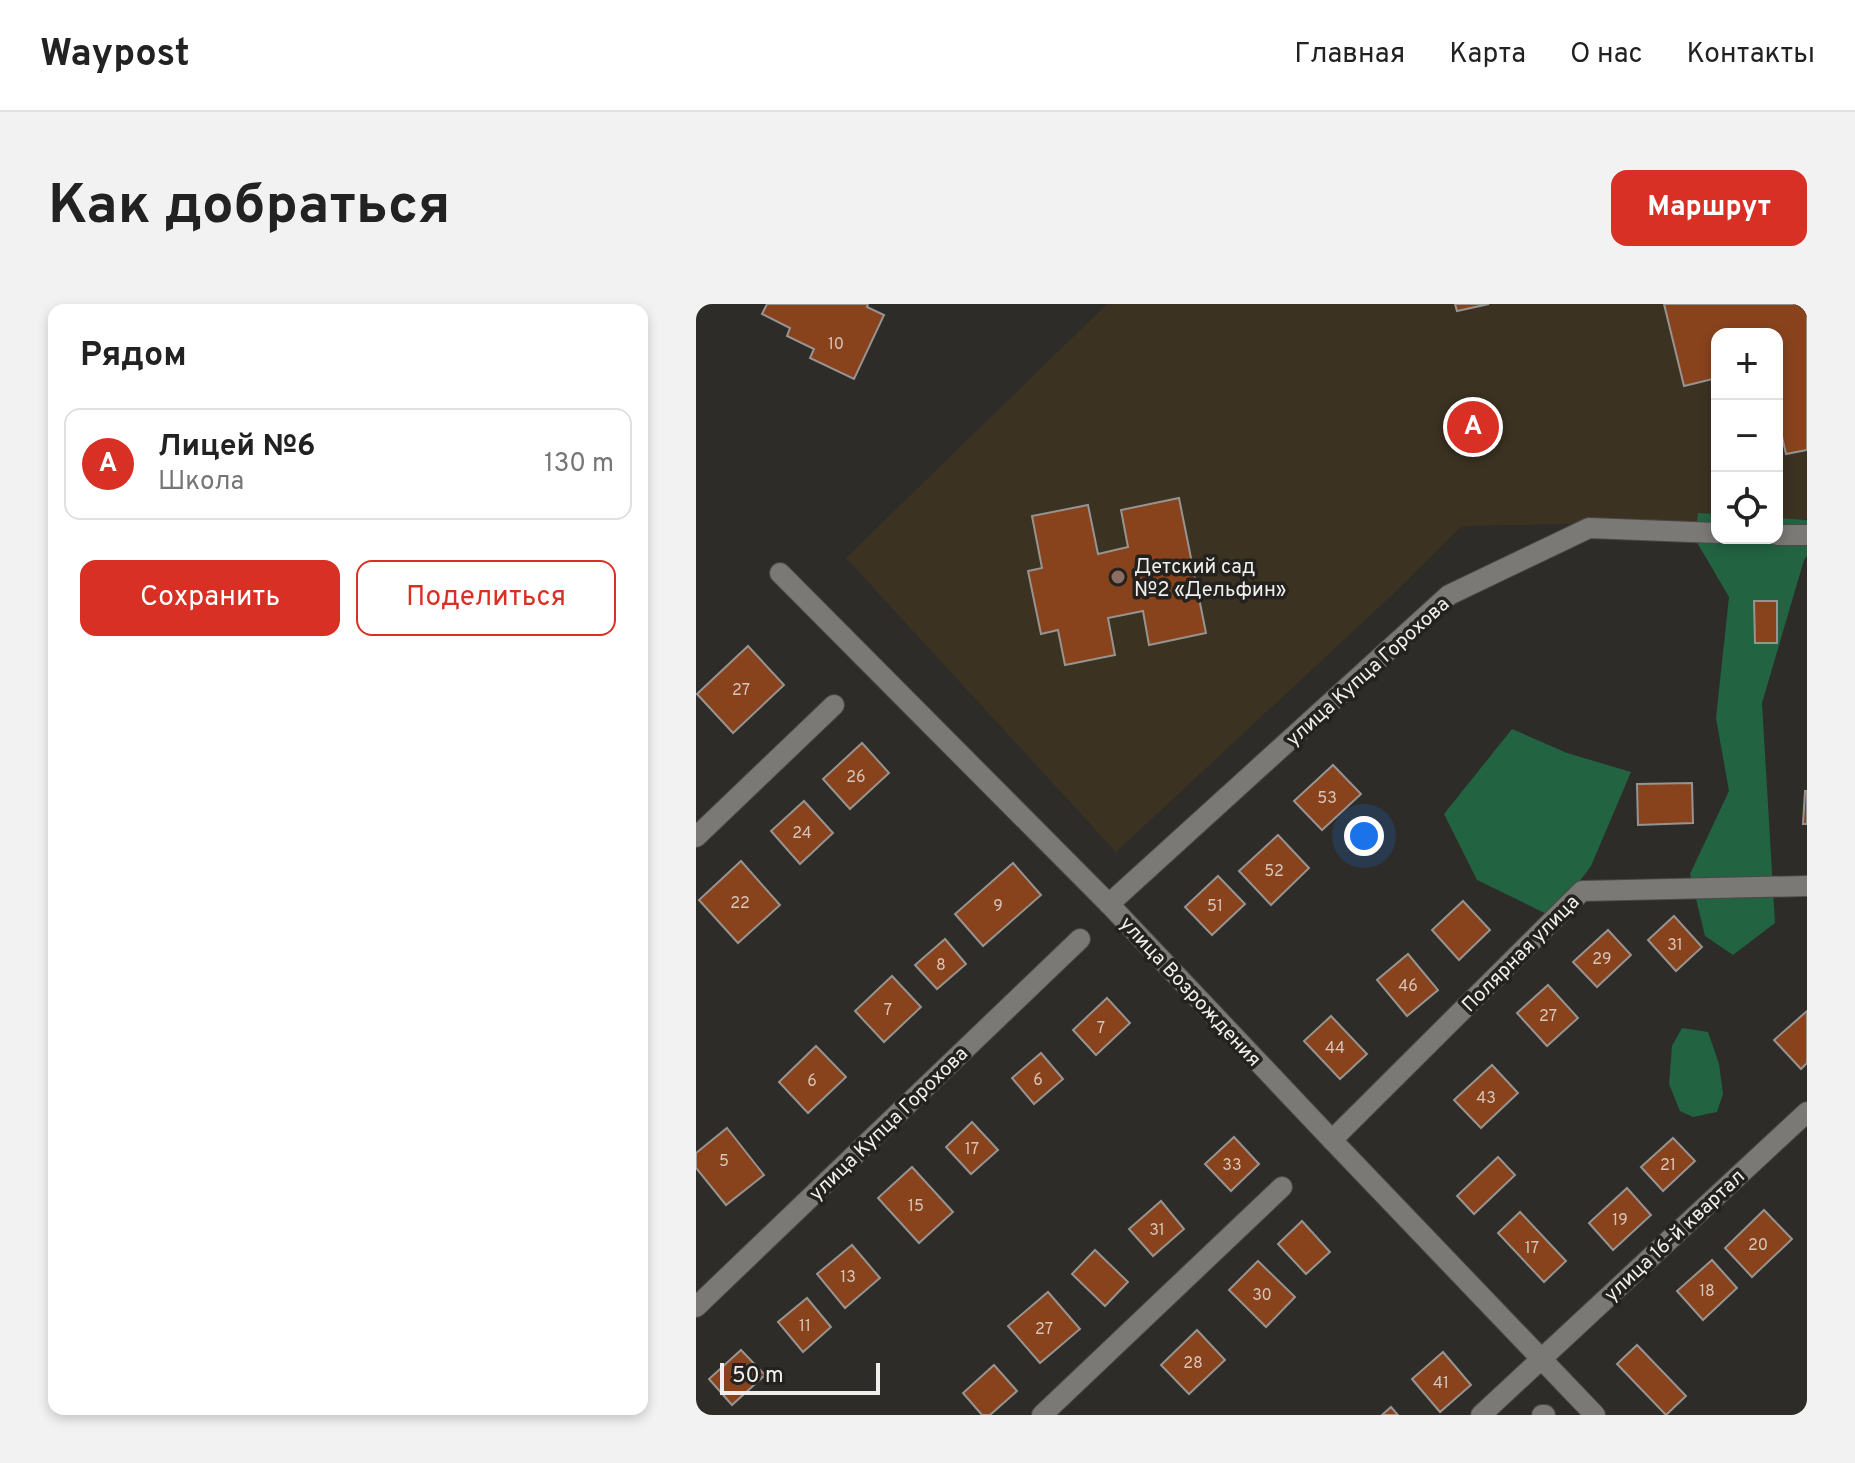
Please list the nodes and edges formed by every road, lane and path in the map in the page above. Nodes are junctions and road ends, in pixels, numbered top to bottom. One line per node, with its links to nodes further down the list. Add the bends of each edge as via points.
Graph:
1 (1711, 533): 8 (street, улица Купца Горохова, via 1589,528 1449,595)
2 (1783, 535): 3 (street)
3 (1807, 535)
4 (780, 573): 8 (street, улица Возрождения)
5 (834, 705): 6 (street)
6 (696, 837)
7 (1807, 886): 11 (street, Полярная улица, via 1582,891)
8 (1109, 904): 11 (street, улица Возрождения)
9 (1080, 939): 13 (street, улица Купца Горохова)
10 (1807, 1112): 14 (street, улица 16-й квартал)
11 (1332, 1140): 14 (street, улица Возрождения)
12 (1282, 1187): 15 (street)
13 (696, 1307)
14 (1541, 1358): 16 (street, улица 16-й квартал); 17 (street, улица Возрождения)
15 (1042, 1415)
16 (1481, 1415)
17 (1595, 1415)

